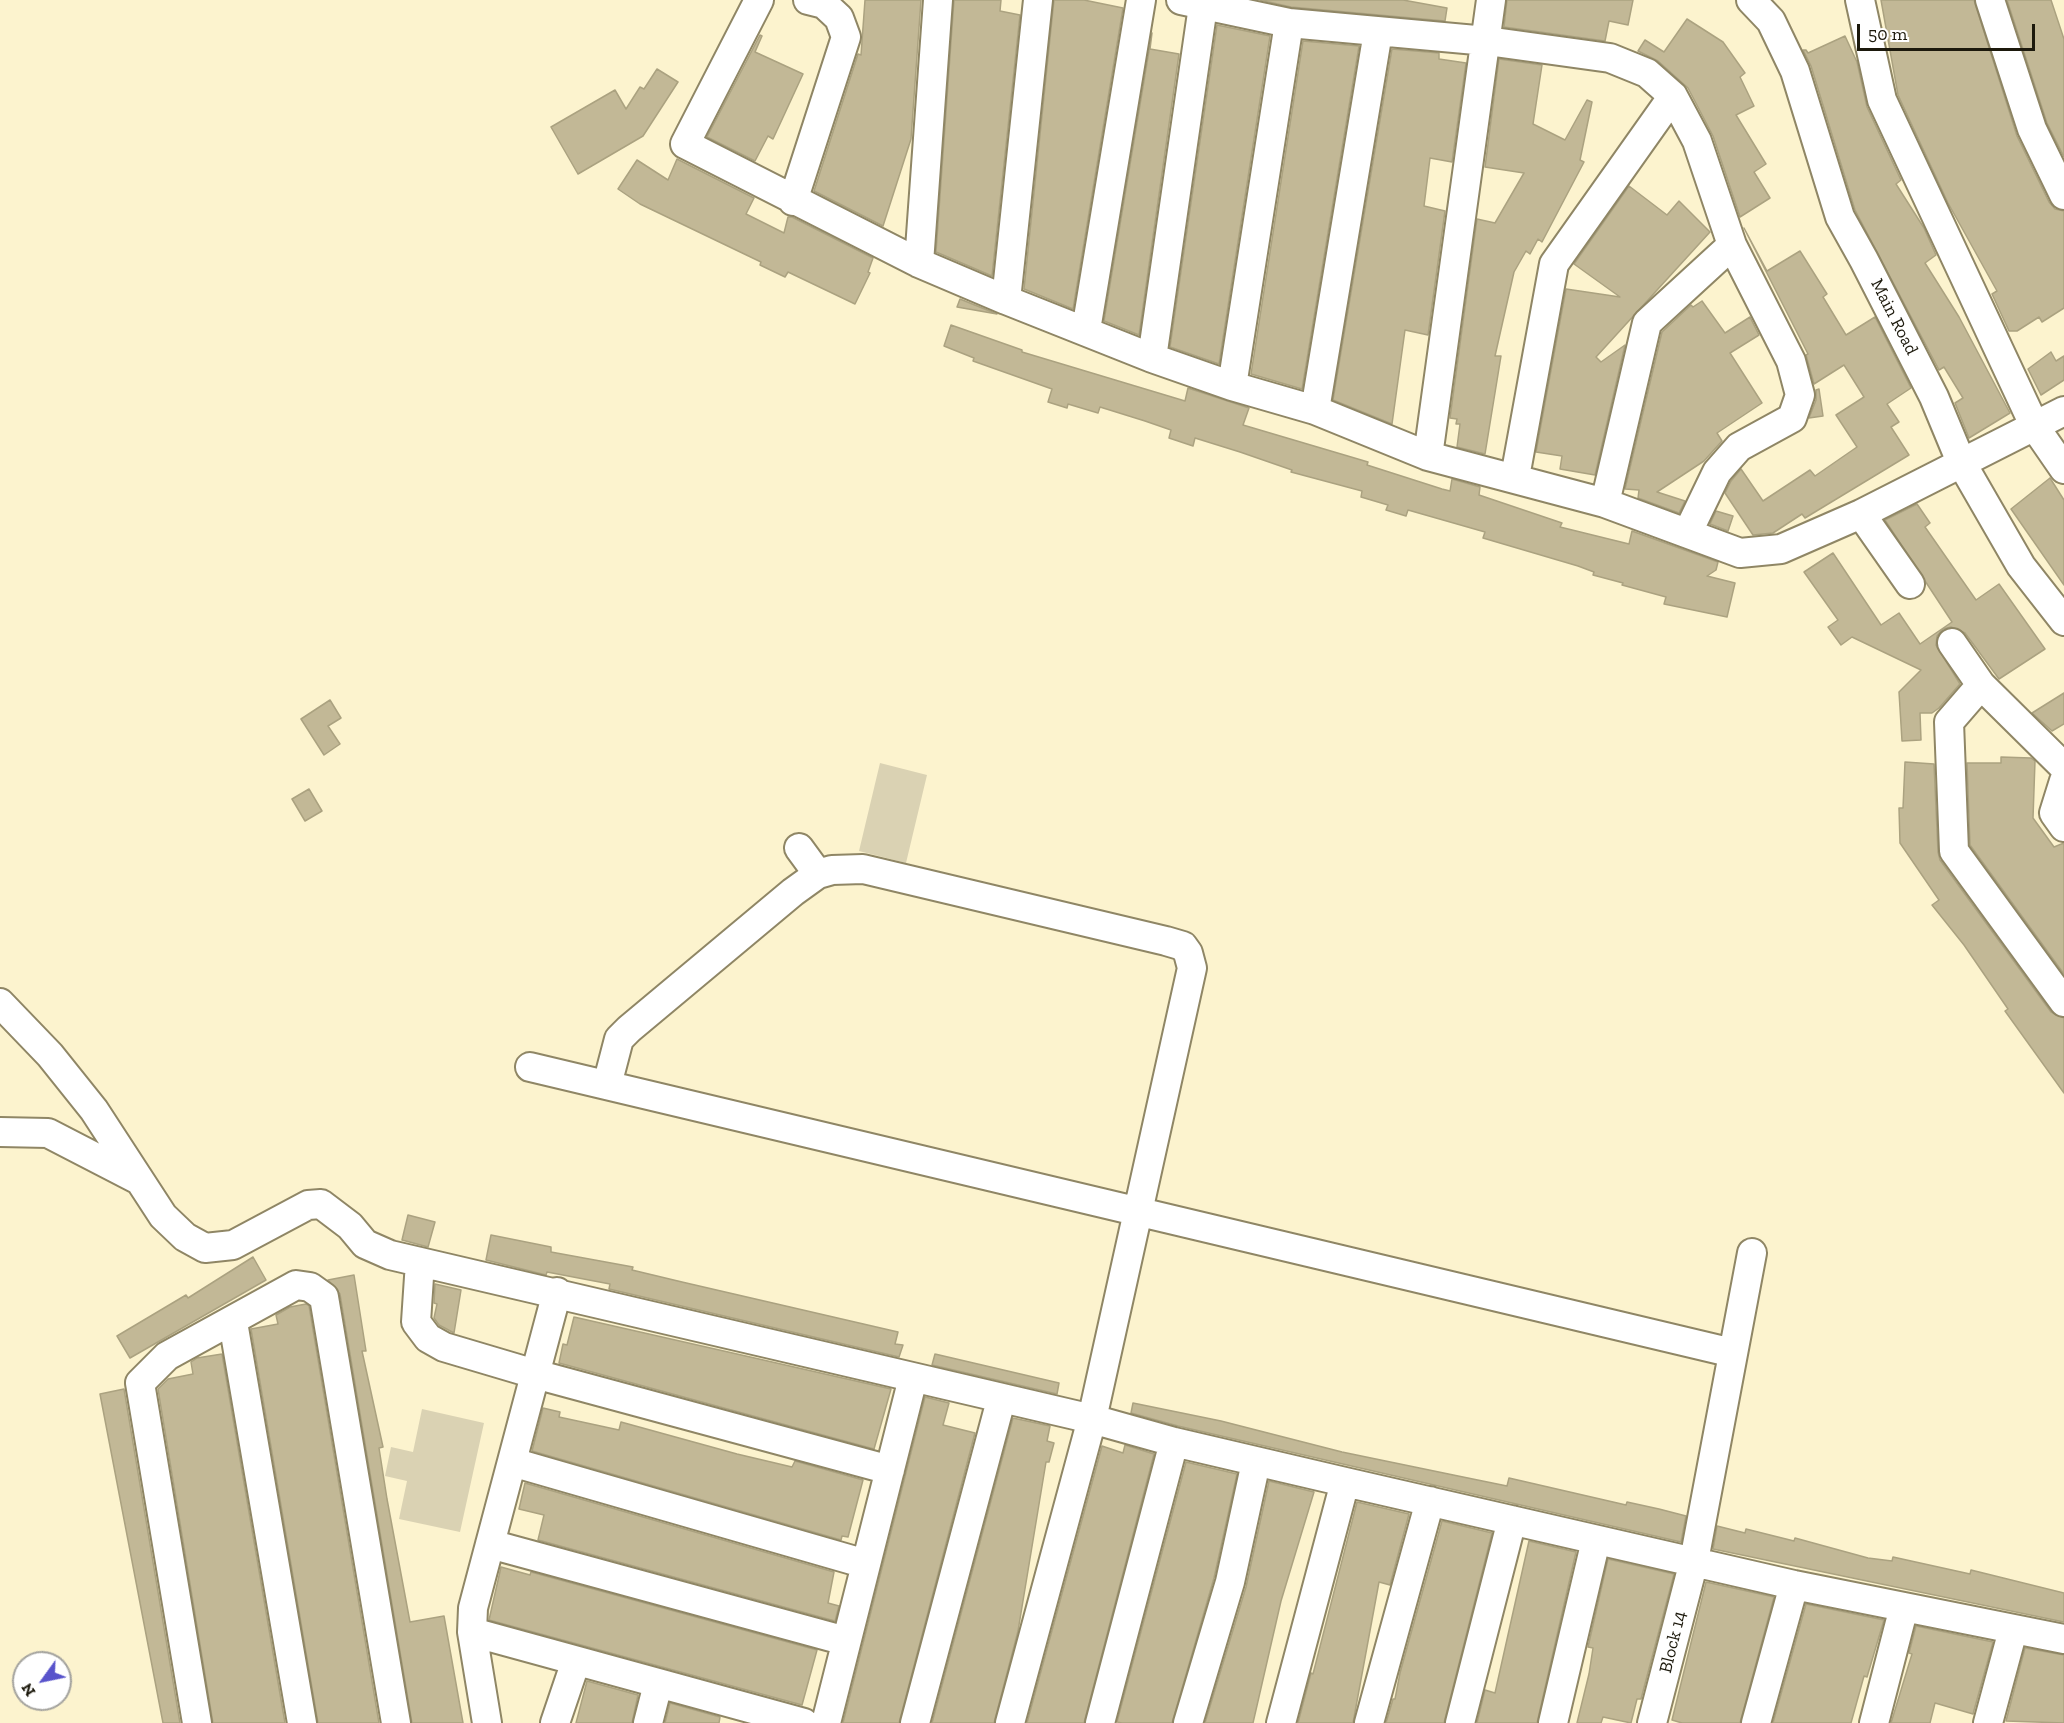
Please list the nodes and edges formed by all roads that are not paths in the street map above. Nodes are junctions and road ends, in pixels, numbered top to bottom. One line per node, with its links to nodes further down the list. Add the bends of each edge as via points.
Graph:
1 (759, 0): 16 (street, via 685,144)
2 (808, 0): 16 (street, via 824,4 839,18 846,37)
3 (938, 0): 18 (street)
4 (1038, 0): 19 (street)
5 (1141, 0): 20 (street)
6 (1491, 0): 13 (street)
7 (1751, 0): 27 (street, Main Road, via 1771,21 1795,71 1840,218 1924,376)
8 (1860, 0): 25 (street, via 1882,100)
9 (1990, 0): 15 (street, via 2032,129)
10 (1192, 3): 11 (street); 21 (street)
11 (1289, 23): 12 (street); 22 (street)
12 (1378, 32): 13 (street); 23 (street)
13 (1487, 41): 14 (street, via 1610,58 1647,73); 26 (street)
14 (1673, 96): 17 (street, via 1697,141); 29 (street, via 1554,264)
15 (2064, 195)
16 (793, 201): 18 (street)
17 (1732, 245): 30 (street, via 1647,323); 32 (street, via 1791,361 1800,395 1792,418 1739,447 1717,472)
18 (919, 263): 19 (street)
19 (1006, 300): 20 (street)
20 (1086, 330): 21 (street)
21 (1152, 358): 22 (street)
22 (1232, 386): 23 (street)
23 (1315, 410): 26 (street)
24 (2064, 411): 25 (street)
25 (2035, 426): 27 (street); 28 (street)
26 (1428, 456): 29 (street)
27 (1962, 462): 31 (street); 34 (street, Main Road, via 2021,566)
28 (2064, 469)
29 (1515, 477): 30 (street)
30 (1605, 503): 32 (street)
31 (1861, 514): 32 (street, via 1781,549 1740,554); 33 (street)
32 (1688, 532)
33 (1910, 584)
34 (2064, 621)
35 (1952, 643): 36 (street)
36 (1981, 685): 37 (street); 42 (street, via 1949,722 1954,851)
37 (2064, 767)
38 (2064, 781): 39 (street, via 2055,813)
39 (2064, 827)
40 (799, 848): 41 (street)
41 (818, 874): 45 (street, via 624,1034 619,1039); 48 (street, via 863,868 1183,946 1192,969)
42 (2064, 1002)
43 (0, 1003): 47 (street, via 65,1073)
44 (530, 1067): 45 (street)
45 (607, 1085): 48 (street)
46 (0, 1132): 47 (street, via 48,1133)
47 (140, 1181): 50 (street, via 163,1216 185,1237 205,1248 232,1245 308,1205 321,1204 350,1226 365,1244)
48 (1138, 1211): 53 (street); 57 (street)
49 (1752, 1253): 53 (street, Block 14)
50 (420, 1262): 51 (street); 54 (street, via 416,1322 428,1338 444,1347)
51 (557, 1292): 54 (street); 55 (street)
52 (233, 1322): 78 (street, via 166,1356 140,1383); 79 (street); 80 (street, via 296,1285 310,1287 324,1297)
53 (1733, 1353): 67 (street, Block 14)
54 (534, 1374): 59 (street); 61 (street)
55 (913, 1378): 56 (street); 61 (street)
56 (1001, 1400): 57 (street); 86 (street)
57 (1092, 1419): 58 (street); 87 (street)
58 (1174, 1442): 60 (street); 88 (street)
59 (512, 1462): 66 (street); 68 (street)
60 (1256, 1462): 62 (street); 89 (street, via 1230,1582)
61 (890, 1470): 68 (street)
62 (1345, 1482): 63 (street); 90 (street)
63 (1430, 1501): 64 (street); 91 (street)
64 (1512, 1520): 65 (street); 92 (street)
65 (1596, 1540): 67 (street); 93 (street)
66 (490, 1544): 72 (street, via 473,1608); 74 (street)
67 (1694, 1561): 69 (street); 94 (street, Block 14)
68 (866, 1564): 74 (street)
69 (1794, 1585): 70 (street); 95 (street)
70 (1904, 1607): 71 (street); 96 (street)
71 (2013, 1630): 73 (street); 97 (street)
72 (472, 1632): 75 (street); 81 (street)
73 (2064, 1639)
74 (846, 1641): 85 (street)
75 (576, 1661): 76 (street); 82 (street)
76 (658, 1684): 77 (street); 83 (street)
77 (740, 1715): 84 (street)
78 (197, 1723)
79 (302, 1723)
80 (396, 1723)
81 (487, 1723)
82 (555, 1723)
83 (648, 1723)
84 (804, 1723)
85 (826, 1723)
86 (915, 1723)
87 (1010, 1723)
88 (1100, 1723)
89 (1188, 1723)
90 (1281, 1723)
91 (1369, 1723)
92 (1460, 1723)
93 (1553, 1723)
94 (1652, 1723)
95 (1756, 1723)
96 (1874, 1723)
97 (1988, 1723)

